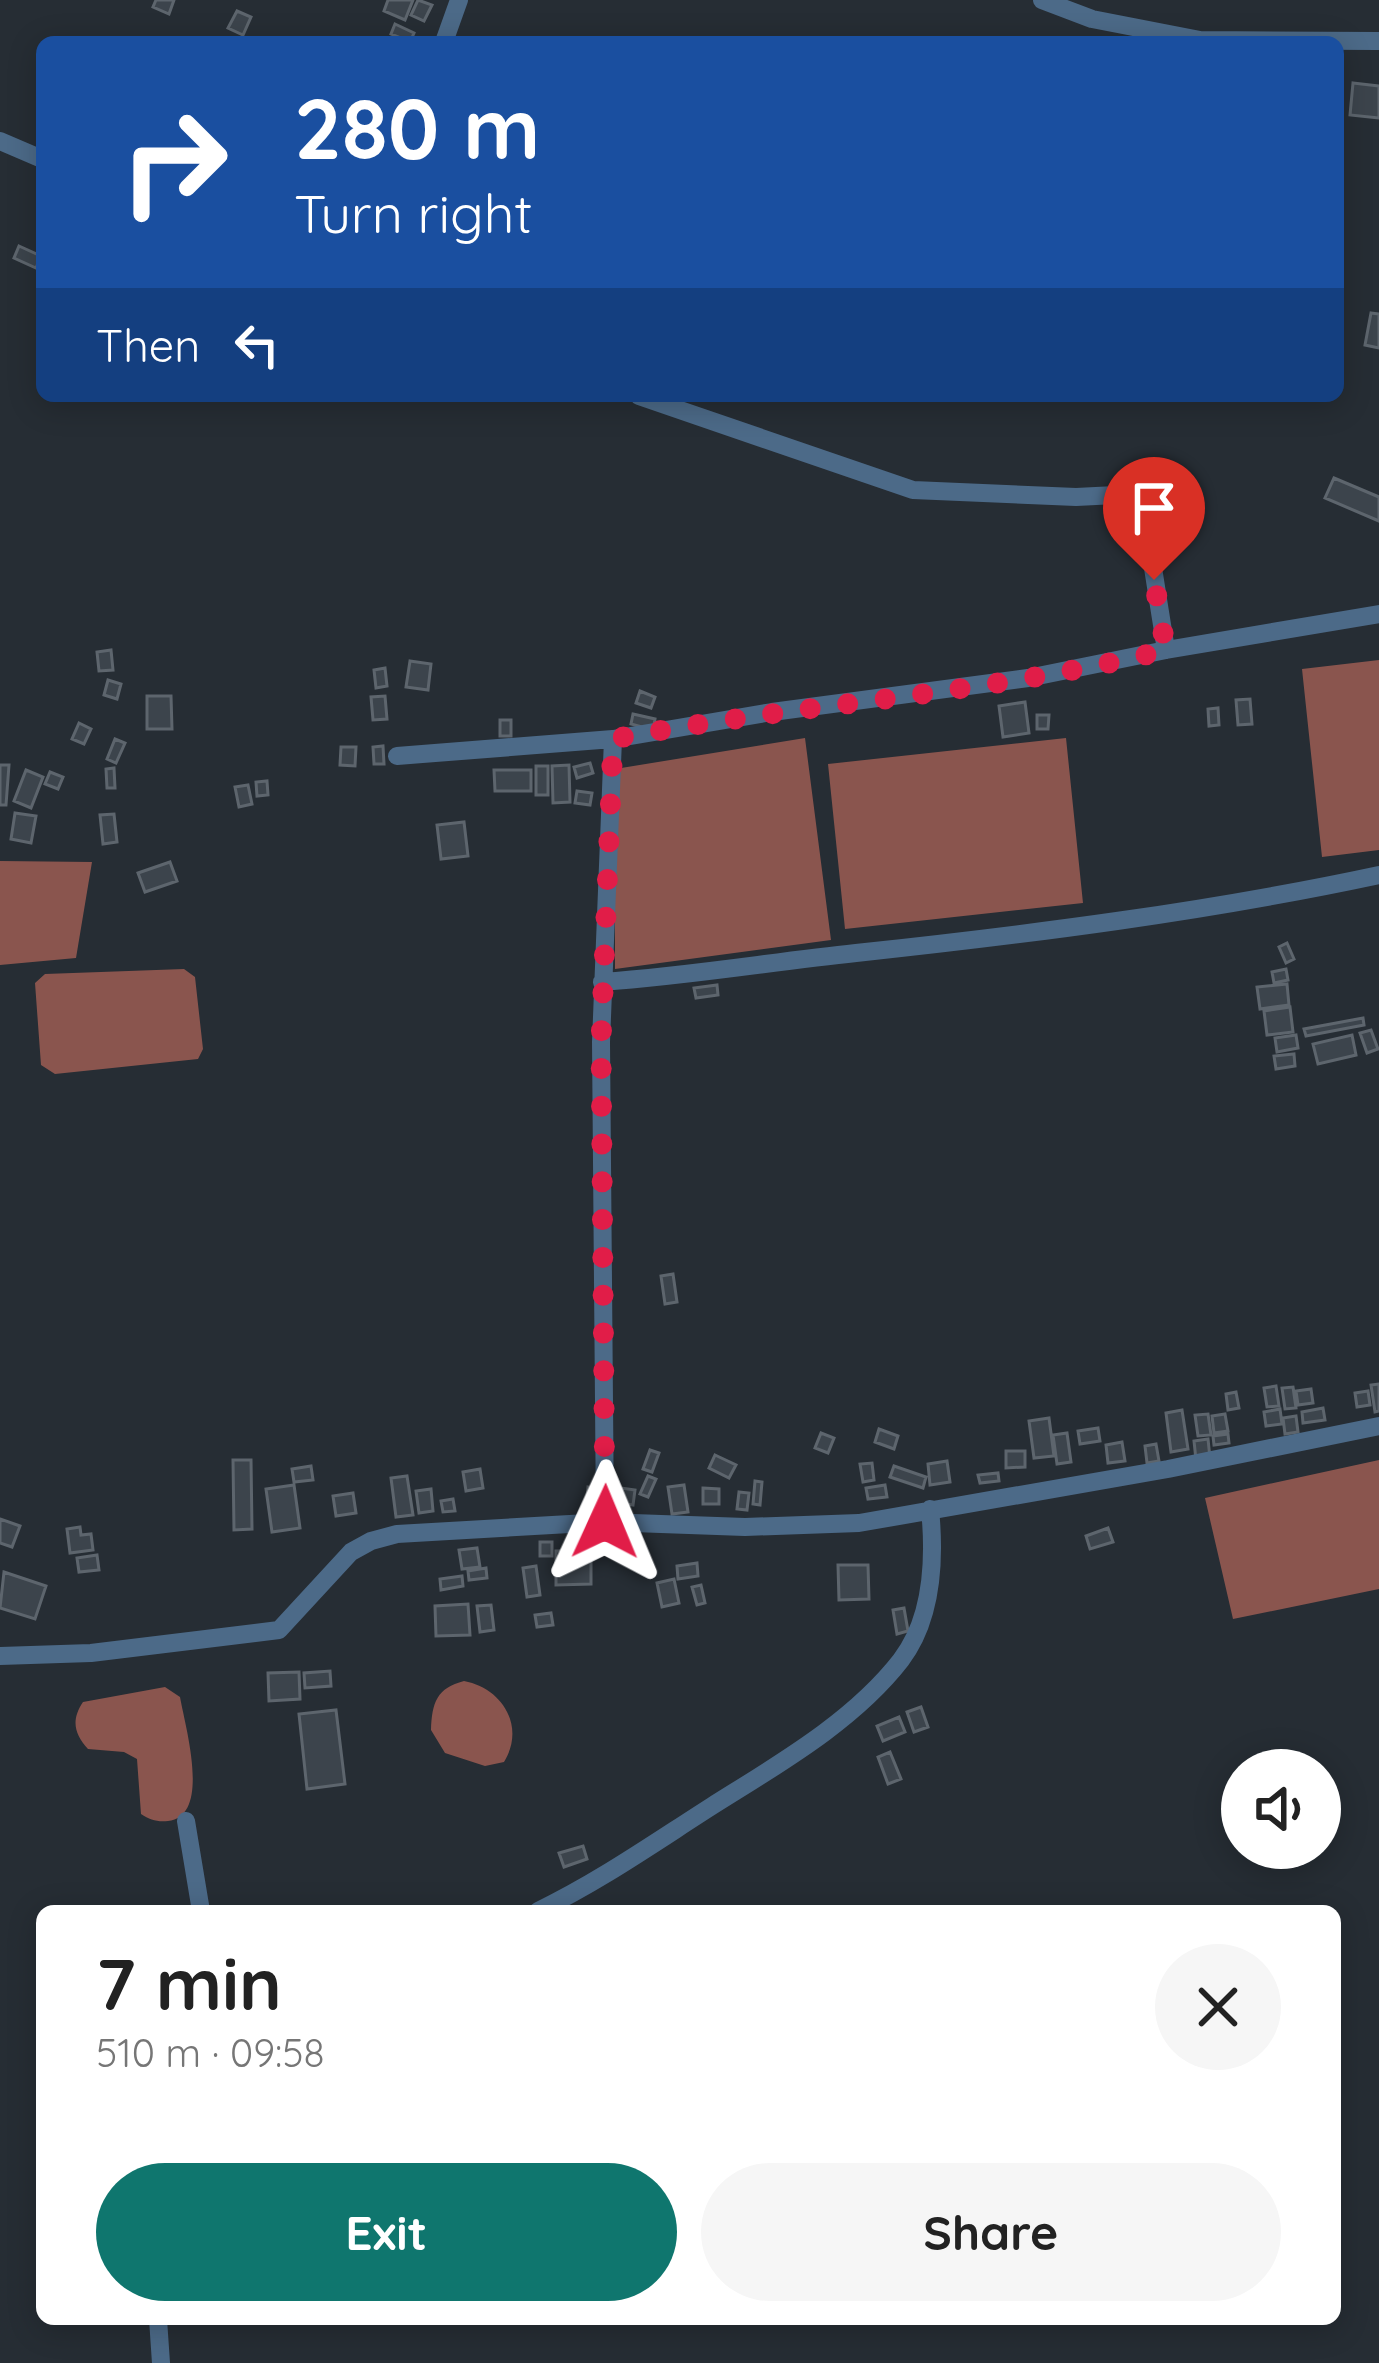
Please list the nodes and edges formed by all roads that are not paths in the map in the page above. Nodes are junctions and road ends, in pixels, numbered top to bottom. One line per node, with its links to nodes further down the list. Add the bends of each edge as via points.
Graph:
1 (459, 0): 3 (street)
2 (1042, 0): 4 (street, via 1092,20)
3 (446, 36)
4 (1178, 36)
5 (1344, 40): 6 (street)
6 (1379, 40)
7 (0, 141): 8 (street)
8 (36, 156)
9 (656, 402): 11 (street, via 913,490 1136,494)
10 (1379, 614): 11 (street)
11 (1166, 650): 12 (street)
12 (613, 739): 13 (street); 15 (street)
13 (397, 757)
14 (1379, 874): 15 (street, via 1109,923)
15 (602, 982): 18 (street)
16 (1379, 1426): 17 (street)
17 (930, 1509): 18 (street, via 809,1527); 22 (street, via 934,1553 924,1615 903,1658 867,1696 778,1766)
18 (605, 1522): 19 (street, via 371,1541 279,1630)
19 (0, 1656)
20 (186, 1821): 21 (street)
21 (200, 1905)
22 (549, 1905)
23 (158, 2325): 24 (street)
24 (161, 2363)

